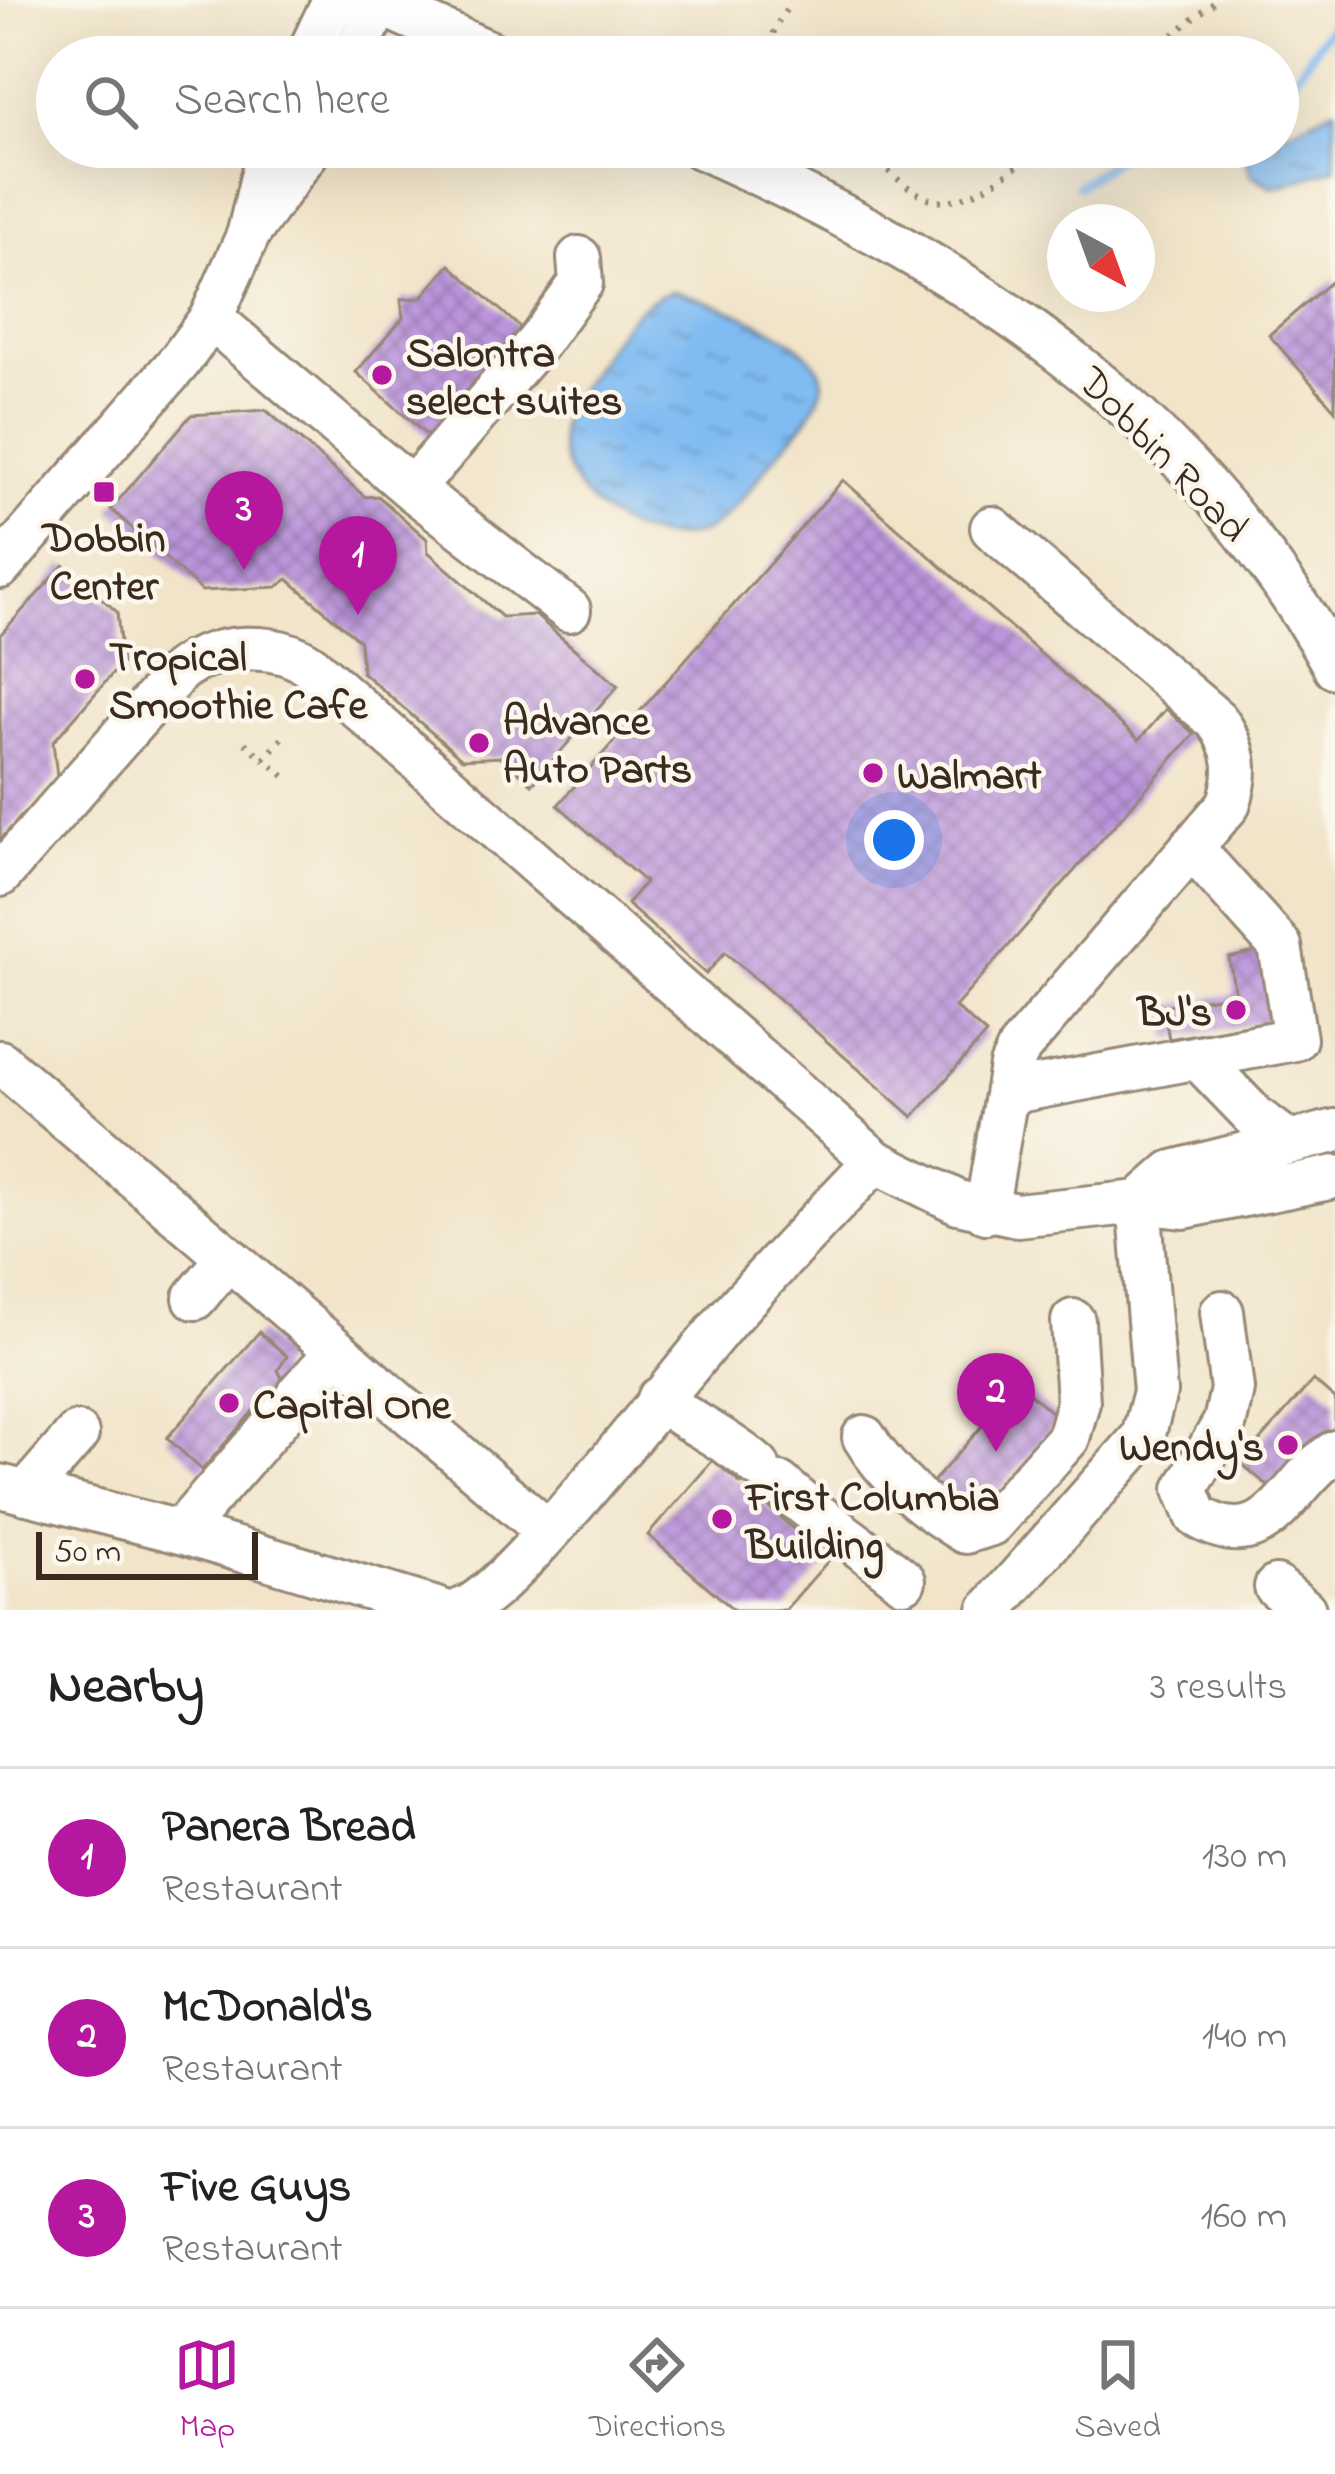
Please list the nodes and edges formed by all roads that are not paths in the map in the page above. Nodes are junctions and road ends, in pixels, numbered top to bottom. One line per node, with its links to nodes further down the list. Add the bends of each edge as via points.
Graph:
1 (334, 0): 3 (street)
2 (377, 1): 4 (street); 5 (street)
3 (318, 36)
4 (363, 36)
5 (453, 36)
6 (263, 168): 9 (street)
7 (296, 168): 9 (street)
8 (744, 168): 16 (street, Dobbin Road, via 896,241 1049,339 1118,397 1244,530)
9 (249, 233): 11 (street)
10 (579, 258): 12 (street, via 580,283 553,321)
11 (211, 319): 12 (street); 14 (street)
12 (412, 489): 15 (street)
13 (992, 528): 17 (street, via 1228,735 1236,783)
14 (0, 567)
15 (569, 610)
16 (1335, 667)
17 (1192, 847): 19 (street, via 1280,946 1295,1039); 21 (street, via 1020,1047)
18 (0, 875): 24 (street, via 194,658 298,656)
19 (1197, 1057): 21 (street); 23 (street)
20 (0, 1062): 28 (street)
21 (1007, 1093): 27 (street)
22 (1335, 1131): 23 (street)
23 (1289, 1142): 26 (street, via 1173,1172)
24 (875, 1161): 27 (street); 33 (street)
25 (1335, 1177): 26 (street, via 1184,1207)
26 (1139, 1202): 27 (street, via 1046,1216); 43 (street, via 1155,1392 1143,1437)
27 (986, 1212)
28 (228, 1258): 29 (street); 32 (street)
29 (195, 1298)
30 (1222, 1312): 36 (street, via 1232,1389 1225,1422 1186,1489 1197,1516 1225,1529 1258,1526)
31 (1073, 1322): 35 (street, via 1076,1421 991,1524 965,1532 951,1524 881,1466)
32 (337, 1351): 38 (street); 39 (street)
33 (659, 1399): 38 (street); 40 (street, via 705,1434 732,1443 843,1540)
34 (77, 1434): 37 (street)
35 (864, 1437)
36 (1335, 1452)
37 (13, 1489): 39 (street)
38 (547, 1531): 42 (street, via 484,1598)
39 (180, 1532): 41 (street)
40 (904, 1581)
41 (440, 1610)
42 (460, 1610)
43 (990, 1610)

